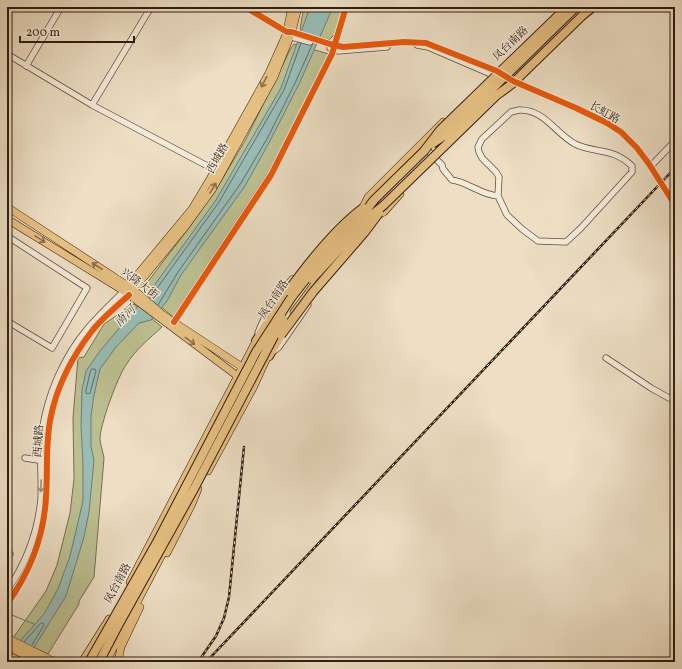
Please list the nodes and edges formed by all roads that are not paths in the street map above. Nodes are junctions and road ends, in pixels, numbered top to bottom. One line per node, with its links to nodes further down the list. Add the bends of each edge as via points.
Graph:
1 (61, 7): 15 (street)
2 (151, 7): 18 (street)
3 (246, 7): 12 (street, 长虹路)
4 (292, 7): 12 (main road, 西城路)
5 (298, 7): 12 (main road, 西城路)
6 (346, 7): 13 (street)
7 (562, 7): 16 (main road, 凤台南路)
8 (567, 7): 20 (highway, 凤台南路, bridge)
9 (576, 7): 20 (highway, bridge, via 445,135)
10 (593, 7): 11 (highway, 凤台南路); 17 (main road, 凤台南路)
11 (582, 11): 28 (highway, 凤台南路, bridge, via 512,84 496,95)
12 (291, 34): 13 (street, 长虹路); 23 (main road, 西城路, one-way to 23); 31 (main road, 西城路, one-way to 12, via 185,227 212,190 274,78)
13 (334, 47): 16 (street, 长虹路, via 426,43); 34 (street, via 271,175)
14 (7, 54): 15 (street)
15 (26, 66): 18 (street)
16 (495, 73): 17 (street, 长虹路); 20 (main road, 凤台南路)
17 (513, 81): 21 (main road, 凤台南路); 22 (street, 长虹路, via 607,123 629,139)
18 (92, 105): 23 (street)
19 (675, 141): 22 (street)
20 (422, 147): 21 (street); 25 (highway, 凤台南路, bridge)
21 (435, 158): 24 (street, via 452,180); 28 (main road, 凤台南路)
22 (651, 166): 26 (street, 长虹路)
23 (215, 170): 31 (main road, 西城路, via 192,209)
24 (498, 196): 24 (street, via 507,215 538,241 563,242 570,239 616,191 632,172 632,166 624,159 608,152 575,144 538,114 519,110 511,112 482,138 478,147 482,158 499,177)
25 (371, 199): 35 (main road, 凤台南路, via 305,272); 35 (highway, bridge, via 317,255 288,291); 55 (highway, 凤台南路, bridge, via 364,213 338,240 291,298 264,339 157,542)
26 (675, 205)
27 (7, 207): 31 (main road, 兴隆大街, one-way to 27)
28 (384, 208): 36 (highway, bridge, via 313,292); 36 (main road, 凤台南路, via 331,262 317,280 271,346); 56 (highway, 凤台南路, bridge, via 368,218 330,259 295,301 281,323)
29 (7, 219): 31 (main road, 兴隆大街, one-way to 31)
30 (7, 236): 33 (street, via 87,288 52,348)
31 (129, 291): 32 (main road, 兴隆大街); 44 (street, 西城路, via 104,314 77,352 62,381 51,415)
32 (161, 316): 34 (main road, 兴隆大街); 39 (main road, 兴隆大街, one-way to 39)
33 (7, 321)
34 (174, 322): 38 (main road, 兴隆大街)
35 (256, 340): 38 (main road, 凤台南路)
36 (269, 356): 40 (main road, 凤台南路)
37 (606, 358): 42 (street, via 651,388 669,398)
38 (241, 367): 39 (main road, 凤台南路); 40 (main road, 兴隆大街)
39 (237, 375): 41 (main road, 兴隆大街); 54 (main road, 凤台南路, via 116,609)
40 (257, 379): 41 (main road, 凤台南路)
41 (253, 388): 45 (main road, 凤台南路)
42 (675, 397)
43 (25, 458): 44 (street)
44 (44, 461): 46 (street, 西城路, one-way to 46, via 35,532 19,573); 47 (street, 西城路, via 46,498 41,533 35,555 25,576)
45 (198, 489): 57 (main road, 凤台南路); 58 (main road, 凤台南路, via 139,608 121,647)
46 (7, 591)
47 (7, 604)
48 (7, 638): 51 (main road)
49 (7, 646): 51 (main road)
50 (7, 655): 52 (main road)
51 (41, 659): 53 (main road)
52 (20, 662)
53 (55, 662)
54 (82, 662)
55 (89, 662)
56 (99, 662)
57 (106, 662)
58 (118, 662)

